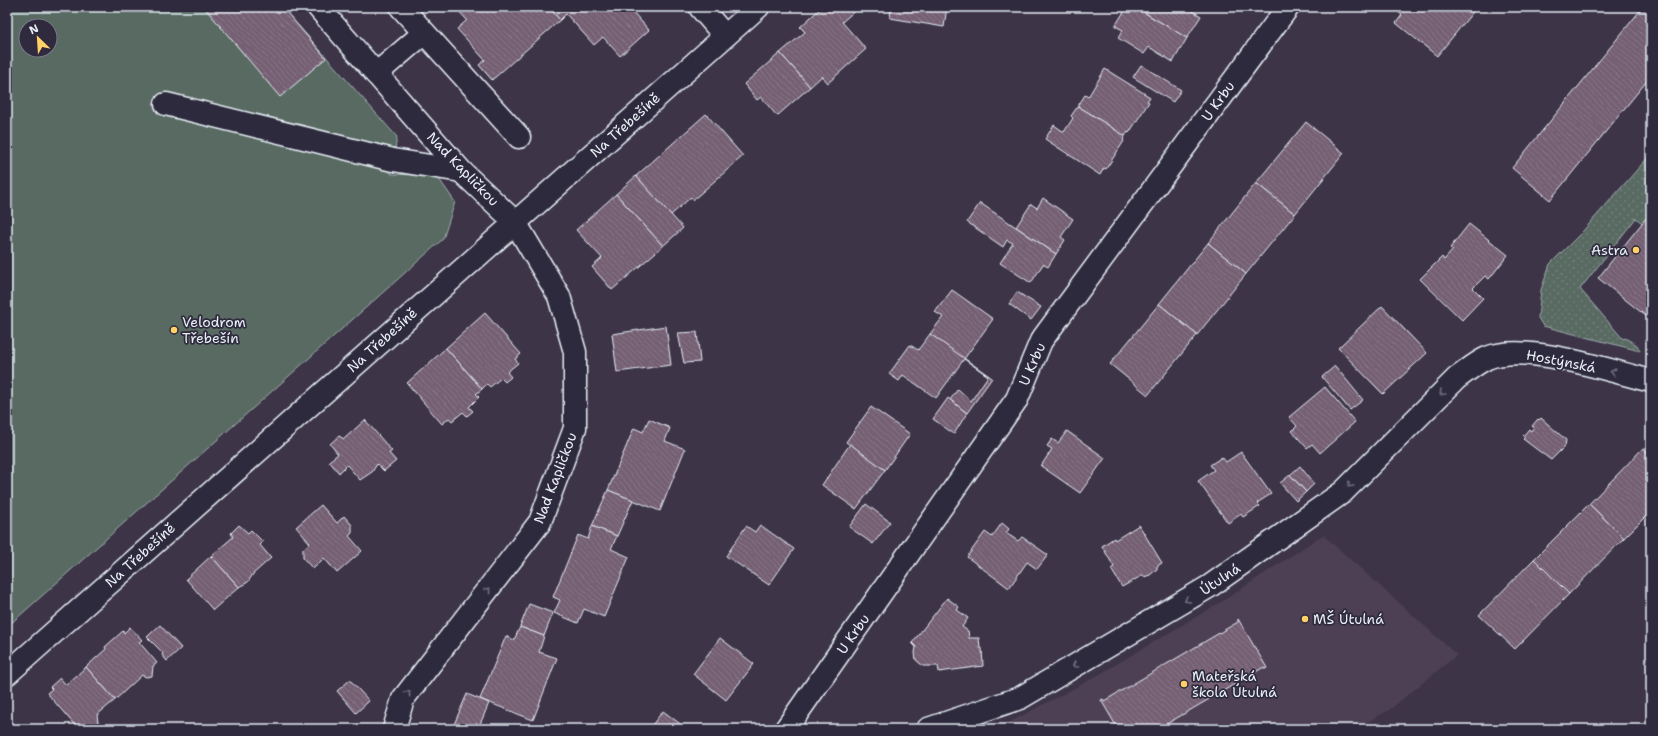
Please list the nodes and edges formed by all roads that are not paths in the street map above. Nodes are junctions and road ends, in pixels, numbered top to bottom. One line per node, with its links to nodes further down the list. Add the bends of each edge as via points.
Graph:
1 (318, 7): 8 (street, Nad Kapličkou)
2 (401, 7): 6 (street)
3 (700, 7): 7 (street)
4 (758, 7): 7 (street, Na Třebešíně)
5 (1288, 7): 17 (street, U Krbu, via 1041,341 1017,399)
6 (424, 33): 8 (street); 10 (street)
7 (725, 36): 12 (street, Na Třebešíně)
8 (376, 74): 11 (street, Nad Kapličkou)
9 (166, 104): 11 (street, via 393,160)
10 (519, 137)
11 (461, 171): 12 (street, Nad Kapličkou)
12 (515, 222): 15 (street, Na Třebešíně); 16 (street, Nad Kapličkou, one-way to 12, via 403,699 540,522 575,428 575,352 559,296)
13 (1472, 367): 14 (street, Hostýnská, one-way to 13, via 1532,353 1505,353 1488,358); 18 (street, Útulná, one-way to 18, via 1457,378 1343,492 1210,586 1020,698)
14 (1651, 381)
15 (7, 674)
16 (394, 729)
17 (786, 729)
18 (928, 729)

